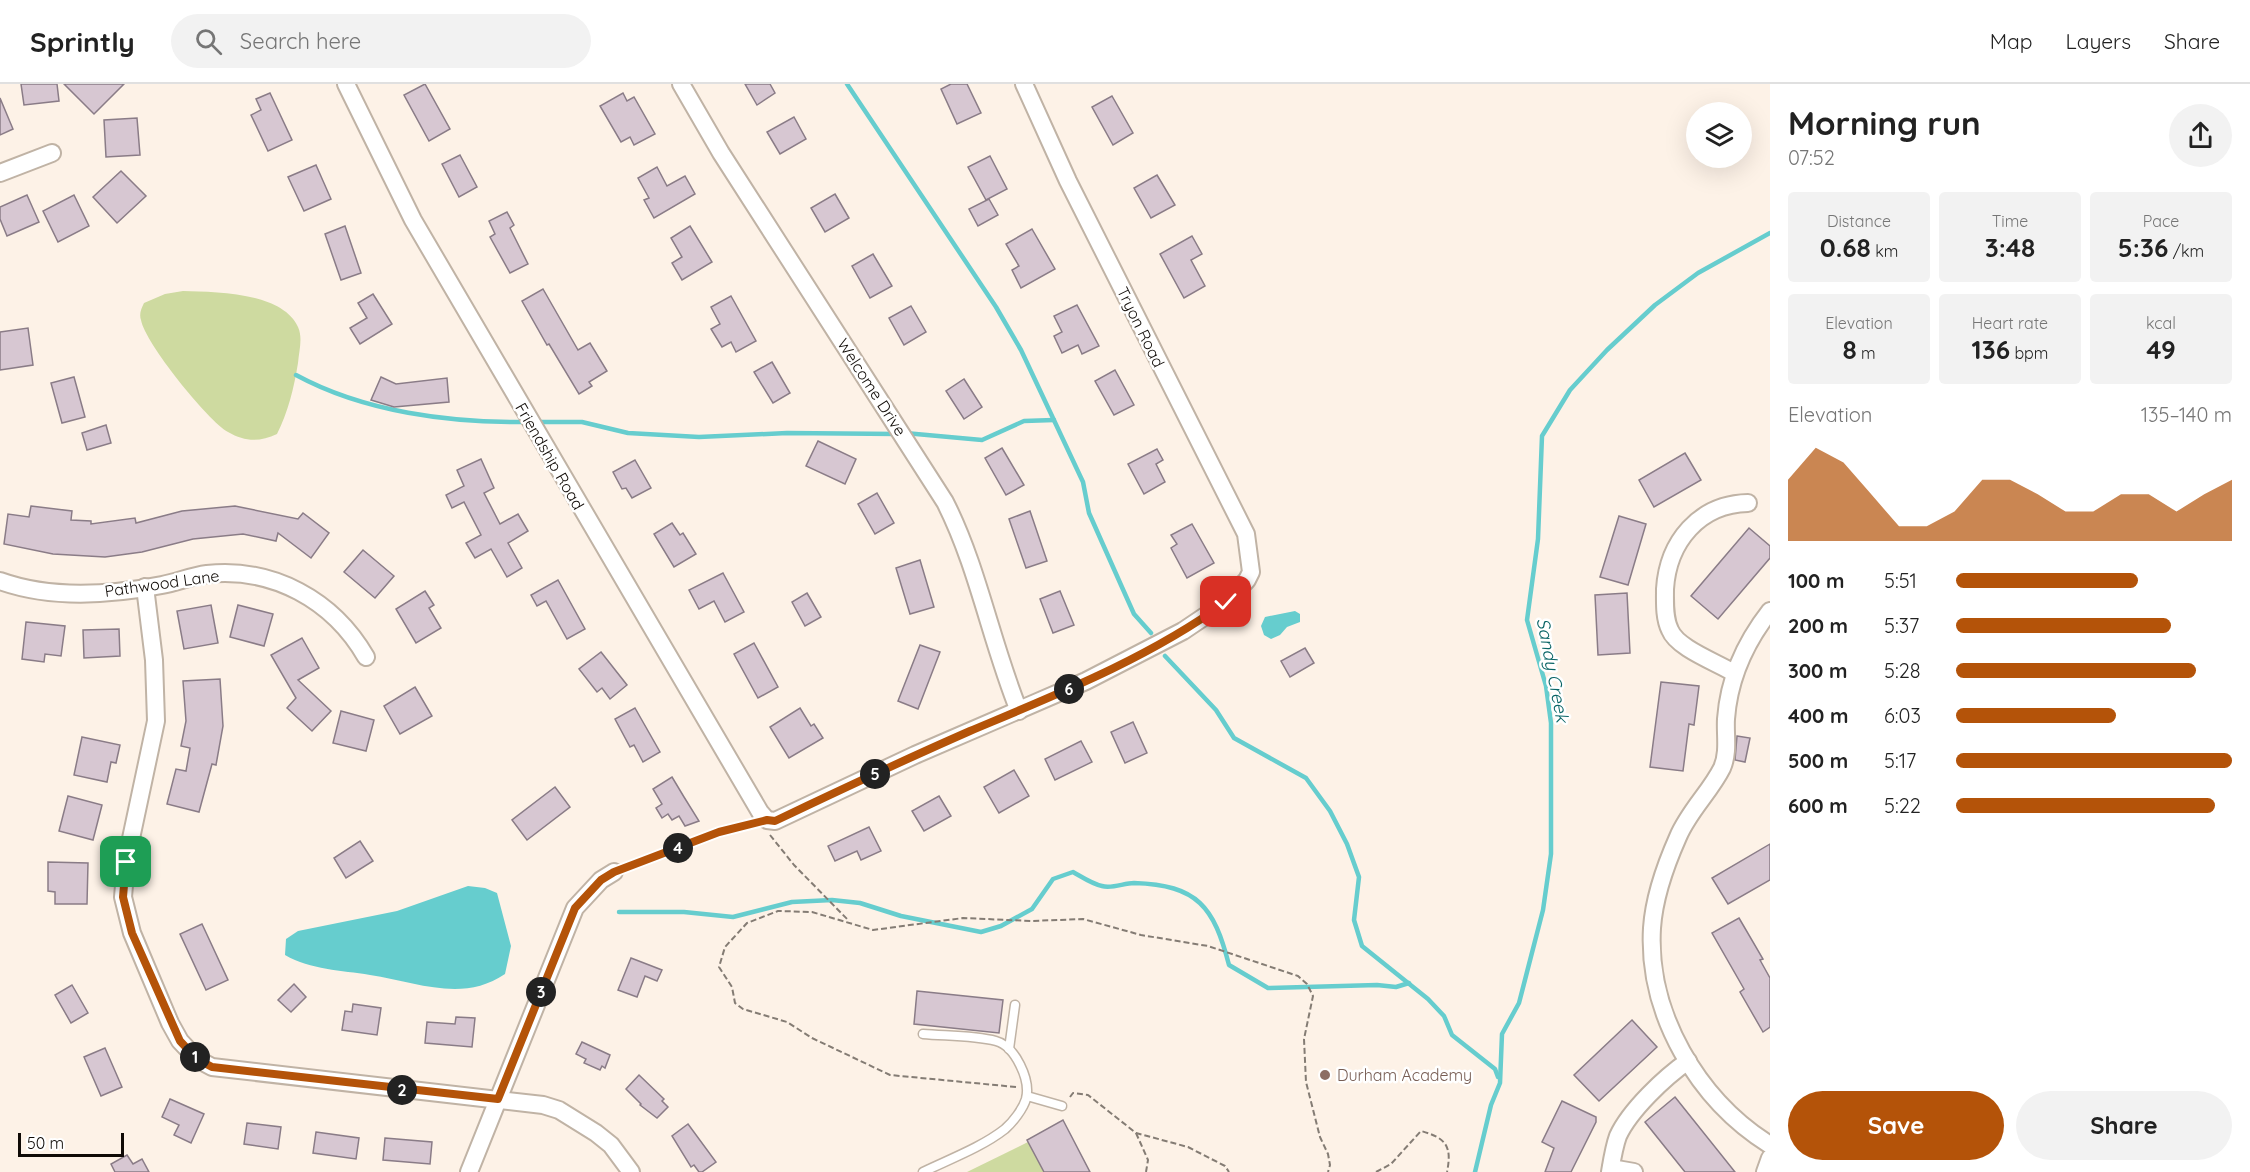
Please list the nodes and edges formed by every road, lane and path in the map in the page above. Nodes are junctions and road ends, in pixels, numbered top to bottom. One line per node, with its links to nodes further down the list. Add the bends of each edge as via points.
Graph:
1 (346, 84): 13 (street, Friendship Road, via 413,220)
2 (681, 84): 12 (street, Welcome Drive, via 721,153 945,502 964,544)
3 (1024, 84): 12 (street, Tryon Road, via 1246,534 1251,572 1240,590 1183,631)
4 (52, 153): 5 (street)
5 (0, 173)
6 (1748, 503): 11 (street, via 1723,506 1694,524 1676,544 1666,576 1664,603 1670,630 1683,645)
7 (0, 581): 8 (street, Pathwood Lane, via 79,592)
8 (145, 587): 10 (street, Pathwood Lane, via 206,574 268,579 300,590 334,615); 21 (street, via 156,721 126,862 123,897 132,933 180,1041 197,1059 212,1067)
9 (1770, 611): 11 (street, via 1749,641)
10 (366, 657)
11 (1734, 673): 19 (street, via 1722,767 1678,835 1652,927 1653,963 1662,1007)
12 (1018, 711): 13 (street, via 775,821)
13 (767, 820): 14 (path, via 719,832); 15 (path, via 770,837)
14 (614, 872): 21 (street, via 575,908)
15 (851, 923): 20 (path, via 812,912 778,911 747,923 724,948 719,967 732,987 735,1003 787,1022 890,1075 1015,1085); 32 (path, via 873,930 963,918 1083,919 1141,935 1208,946 1298,976 1313,996 1304,1039 1306,1082 1328,1154)
16 (1015, 1005): 18 (lane)
17 (922, 1034): 18 (lane, via 998,1041)
18 (1009, 1049): 20 (lane, via 1024,1074)
19 (1688, 1061): 24 (street, via 1720,1106); 26 (street, via 1625,1124 1613,1151)
20 (1027, 1095): 22 (lane); 29 (lane, via 1008,1127)
21 (498, 1099): 27 (street); 28 (street, via 543,1105 575,1118 611,1145)
22 (1062, 1106): 23 (path, via 1073,1093 1088,1095)
23 (1136, 1132): 30 (path, via 1148,1160); 31 (path, via 1188,1147 1225,1166)
24 (1770, 1145)
25 (1770, 1158): 36 (street)
26 (1610, 1170): 35 (street)
27 (469, 1172)
28 (631, 1172)
29 (923, 1172)
30 (1146, 1172)
31 (1229, 1172)
32 (1328, 1172)
33 (1376, 1172): 34 (path, via 1391,1164 1421,1131 1445,1142 1451,1154)
34 (1447, 1172)
35 (1634, 1172)
36 (1765, 1172)

